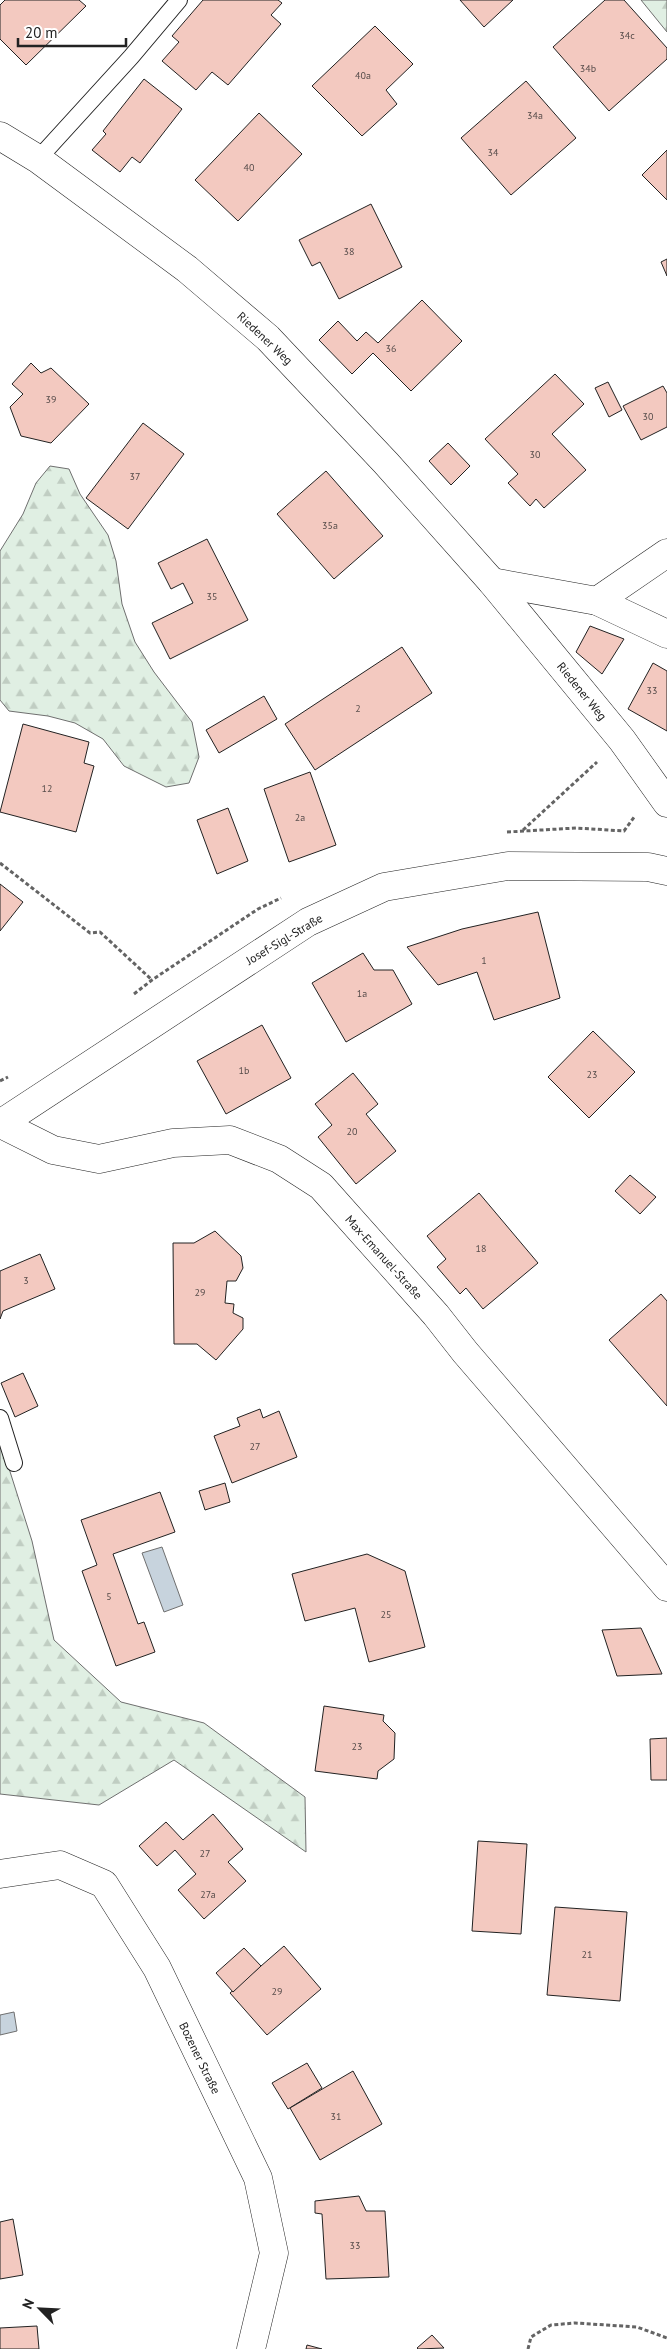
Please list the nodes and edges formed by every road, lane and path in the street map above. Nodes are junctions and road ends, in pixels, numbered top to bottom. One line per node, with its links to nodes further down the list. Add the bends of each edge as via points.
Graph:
1 (179, 0): 3 (lane)
2 (0, 136): 3 (street, Riedener Weg)
3 (38, 159): 5 (street, Riedener Weg, via 187,269 268,338)
4 (667, 553): 6 (street)
5 (492, 582): 6 (street); 9 (street, Riedener Weg, via 622,740)
6 (597, 601): 7 (street)
7 (667, 634)
8 (598, 761): 10 (path)
9 (667, 803)
10 (523, 830)
11 (0, 863): 13 (path, via 90,933 100,932)
12 (667, 871): 14 (street, Josef-Sigl-Straße, via 648,866 508,866 384,887 308,922)
13 (152, 980)
14 (1, 1124): 17 (street, Max-Emanuel-Straße, via 53,1150 100,1159 173,1143 230,1140 279,1159 321,1186 436,1315)
15 (0, 1418): 16 (lane)
16 (14, 1463)
17 (667, 1586)
18 (0, 1874): 20 (street, Bozener Straße, via 60,1865 104,1884 157,1968 258,2178 274,2253)
19 (667, 2338): 21 (path, via 637,2328 575,2323 551,2325 531,2337)
20 (251, 2349)
21 (528, 2349)

